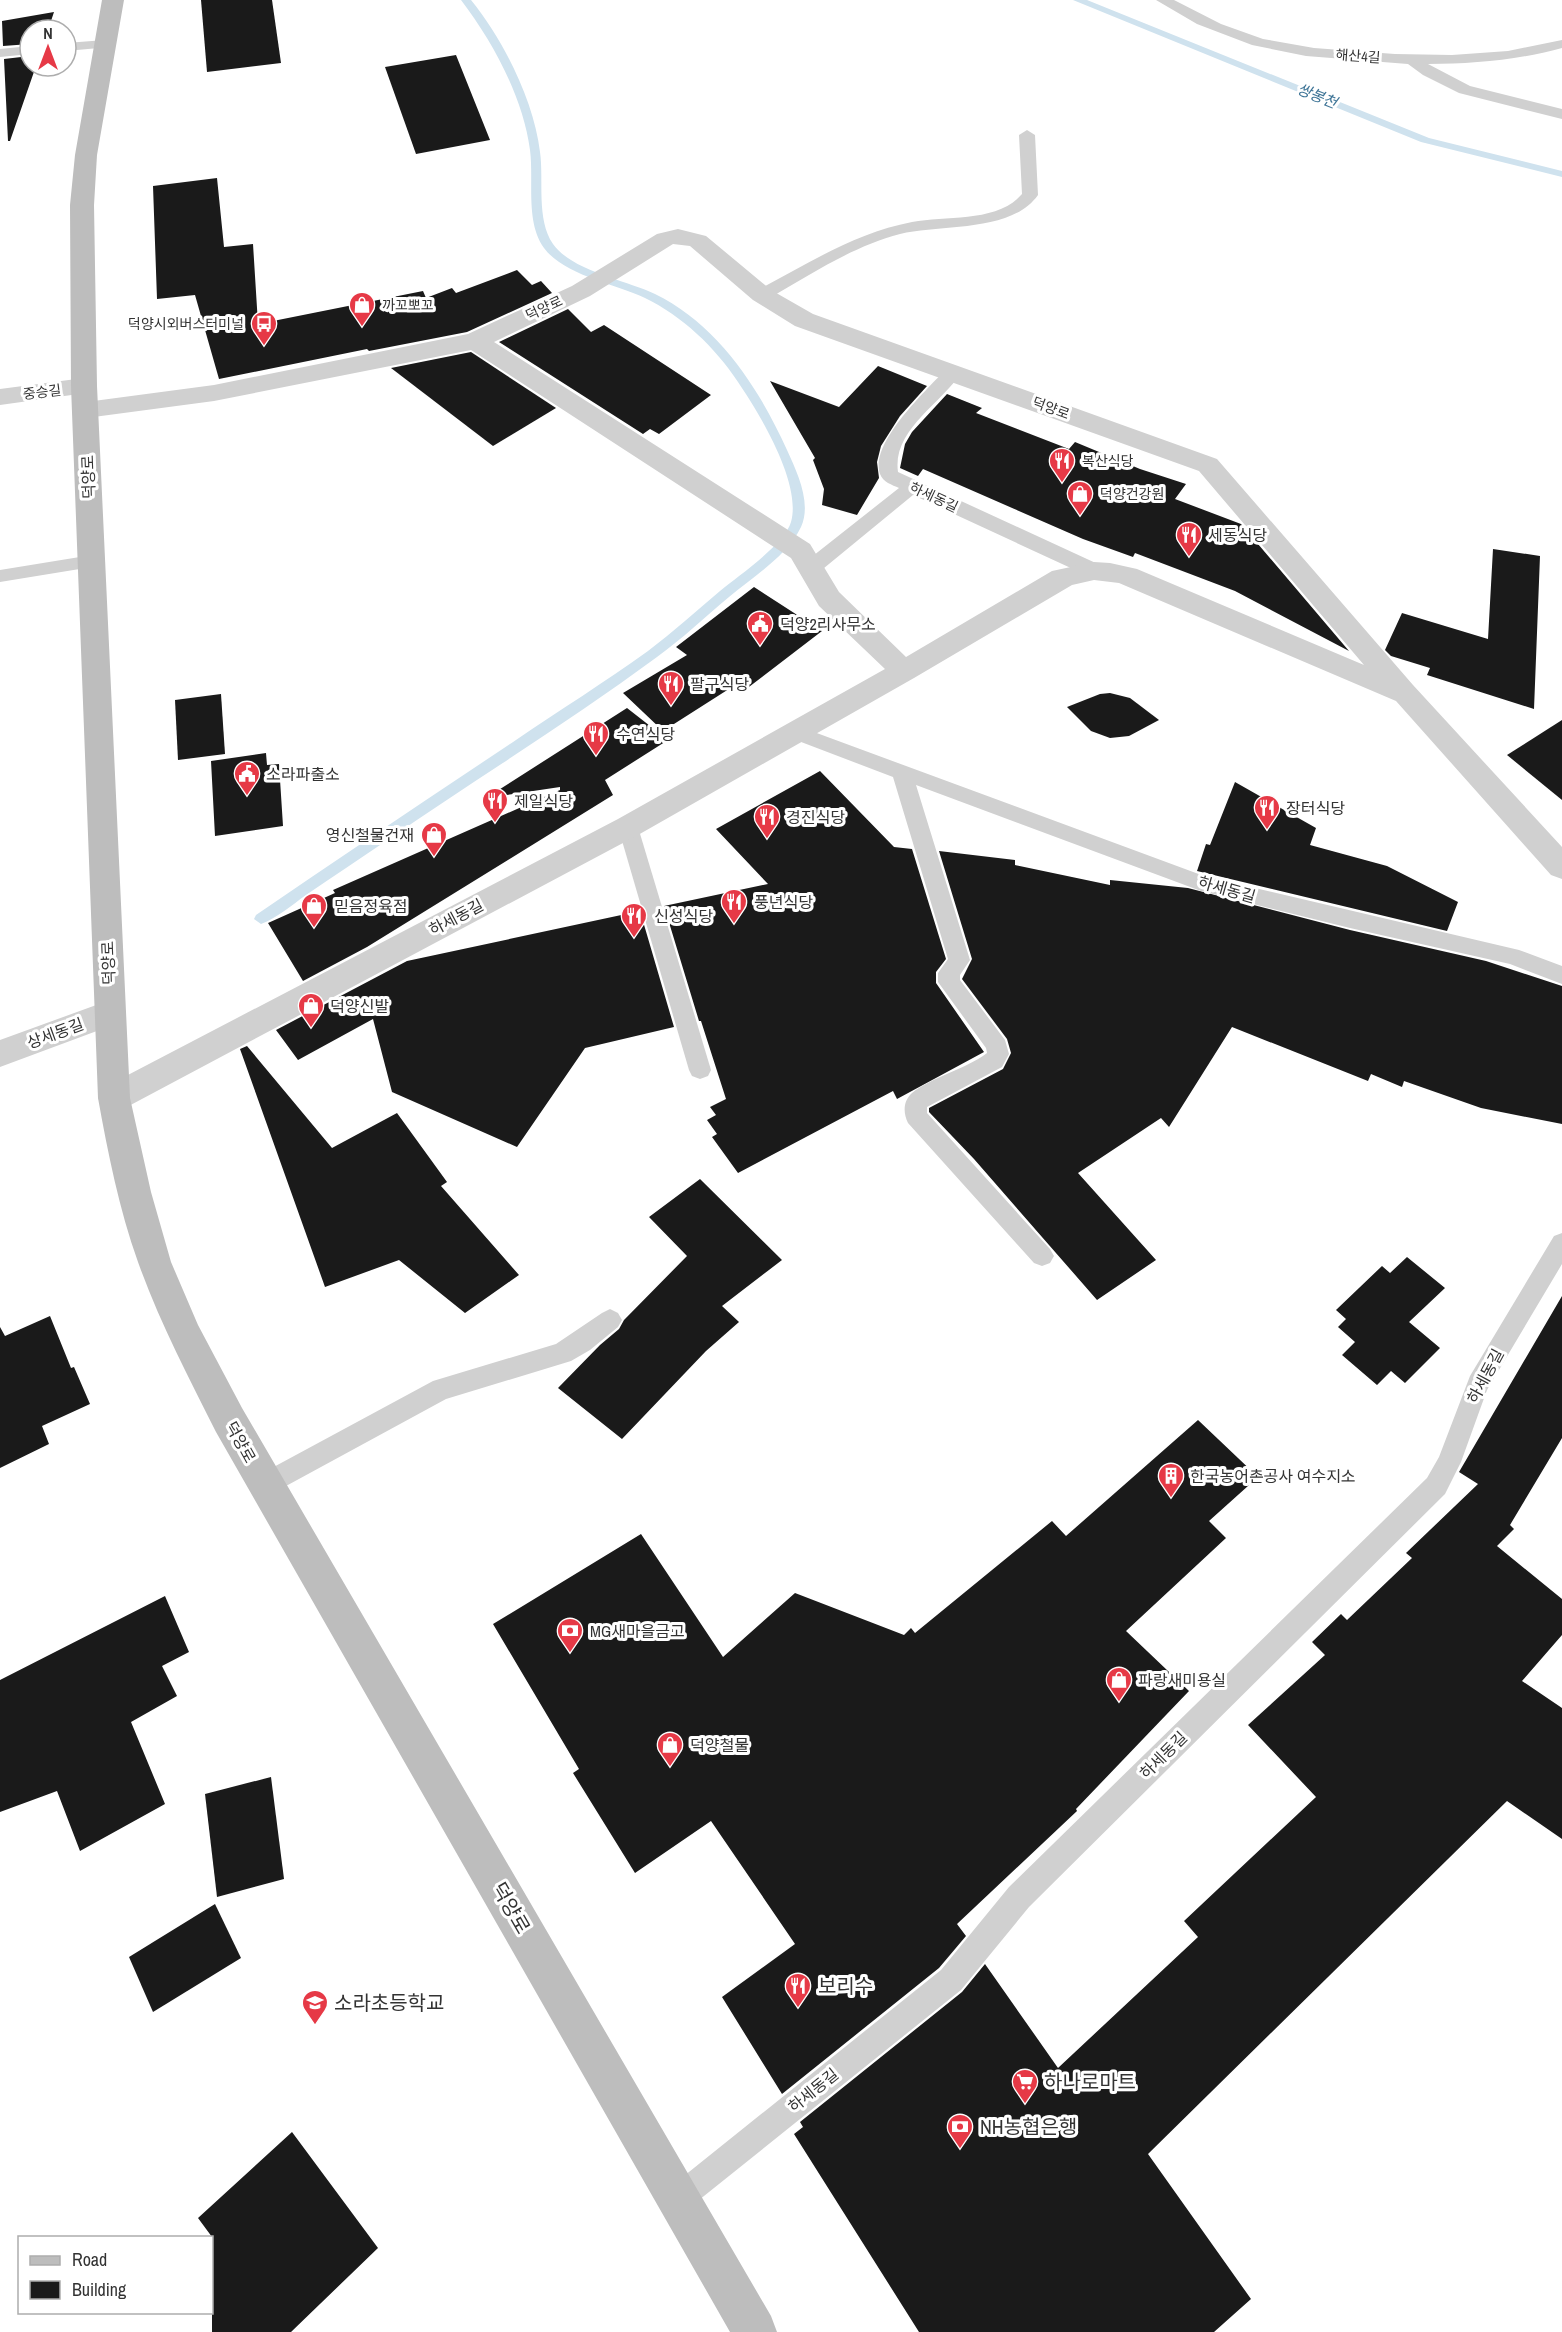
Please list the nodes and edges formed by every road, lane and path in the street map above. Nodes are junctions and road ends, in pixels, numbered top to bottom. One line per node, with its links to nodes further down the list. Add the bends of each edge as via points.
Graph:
1 (113, 0): 3 (main road, 덕양로)
2 (1163, 0): 8 (lane, 해산4길, via 1208,23 1273,47)
3 (105, 44): 5 (lane); 15 (main road, 덕양로, via 86,155 82,205)
4 (1562, 44): 8 (lane, 해산4길, via 1507,55)
5 (78, 46)
6 (18, 51): 7 (lane)
7 (0, 53)
8 (1413, 60): 9 (lane, via 1443,82)
9 (1562, 114)
10 (1027, 135): 11 (lane, via 1030,195 1017,209 914,226 862,241)
11 (762, 295): 12 (street, 덕양로, via 698,241 677,235 581,291); 13 (street, 덕양로, via 804,320)
12 (475, 341): 15 (street, 덕양로, via 214,393); 17 (street, via 767,528)
13 (952, 373): 16 (lane, 하세동길, via 895,438 890,450 890,474); 22 (street, 덕양로, via 1208,465)
14 (0, 397): 15 (street, 중승길)
15 (85, 398): 18 (main road, 덕양로)
16 (912, 487): 17 (lane); 19 (lane, 하세동길)
17 (806, 560): 21 (street, via 829,599)
18 (92, 561): 20 (lane); 28 (main road, 덕양로)
19 (1093, 570): 21 (street, 하세동길, via 1062,578); 22 (street, 하세동길, via 1127,576)
20 (0, 576)
21 (904, 671): 23 (street, 하세동길)
22 (1406, 694): 26 (street, 하세동길)
23 (795, 732): 24 (lane, 하세동길); 25 (street, 하세동길)
24 (902, 772): 27 (lane, 하세동길, via 1201,883 1512,956); 33 (lane, via 959,960 949,973 949,982 998,1046 994,1061 919,1100 916,1116)
25 (628, 827): 30 (lane); 31 (street, 하세동길)
26 (1562, 867)
27 (1562, 975)
28 (110, 1013): 29 (street, 상세동길); 31 (main road, 덕양로)
29 (0, 1054)
30 (700, 1070)
31 (114, 1098): 35 (main road, 덕양로, via 132,1184 162,1283 188,1341)
32 (1562, 1243): 36 (lane, 하세동길, via 1478,1384 1446,1472 1437,1486 1019,1897 951,1980)
33 (1042, 1256)
34 (610, 1320): 35 (lane, via 562,1353 441,1389)
35 (266, 1484): 36 (main road, 덕양로)
36 (679, 2198): 37 (main road, 덕양로)
37 (755, 2332)

